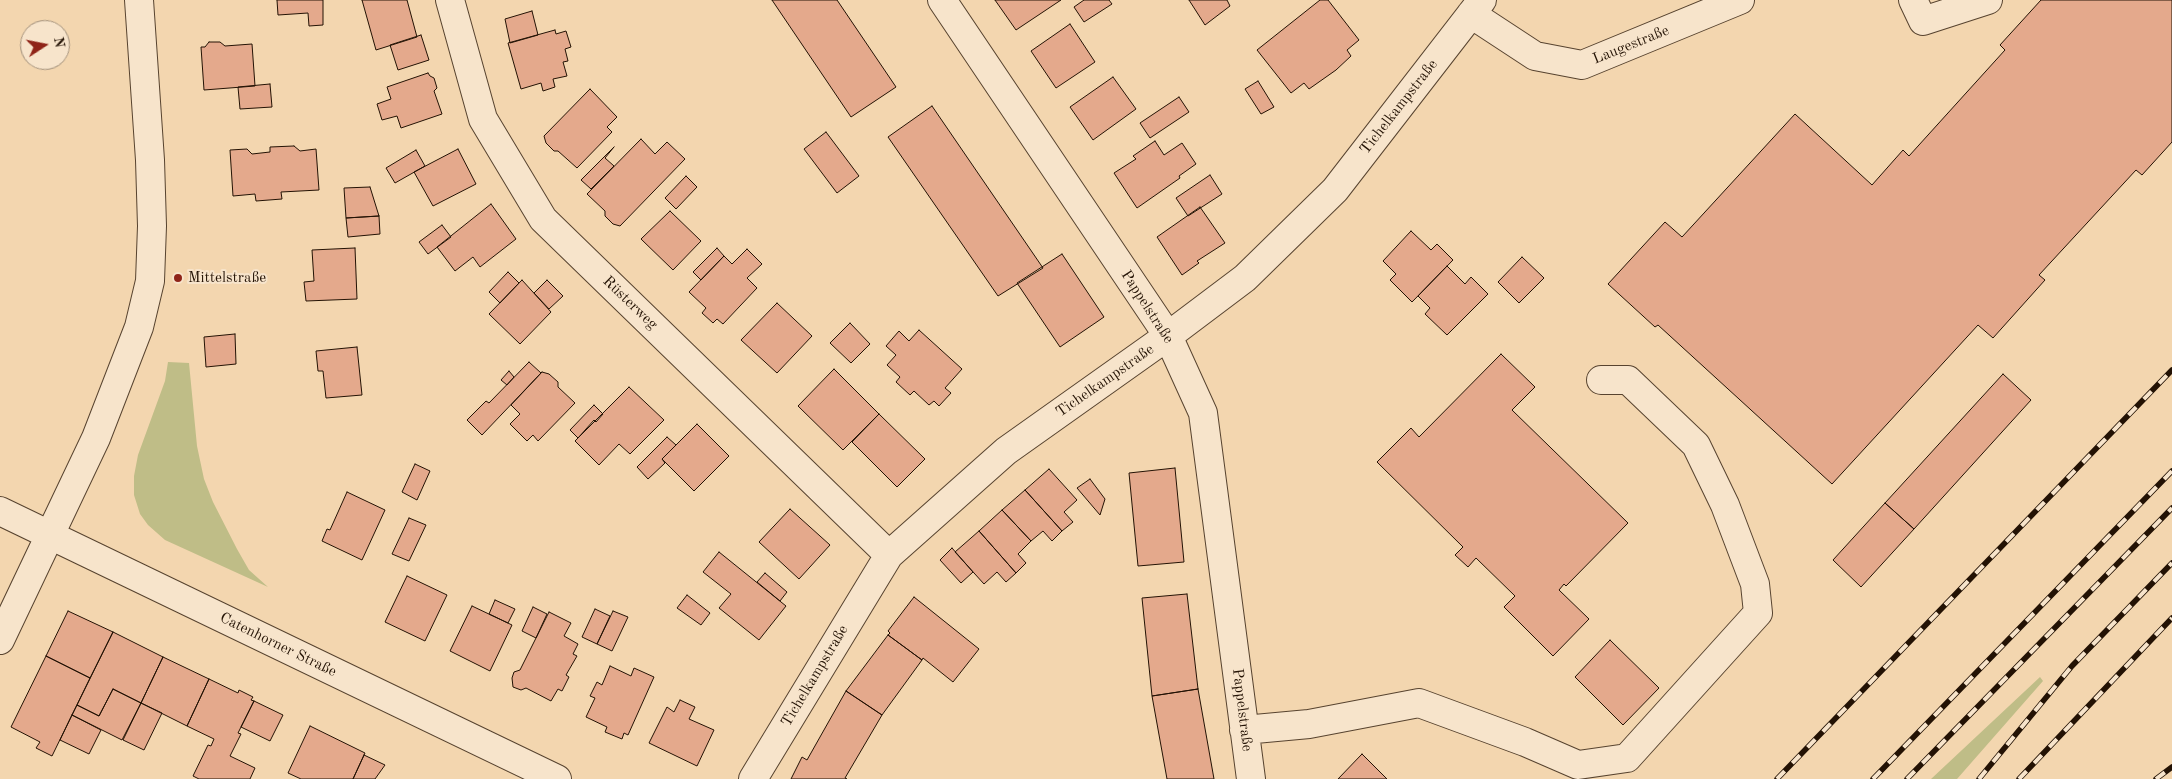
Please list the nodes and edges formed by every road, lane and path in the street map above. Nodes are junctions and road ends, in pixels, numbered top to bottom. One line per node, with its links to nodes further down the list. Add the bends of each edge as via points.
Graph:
1 (139, 0): 11 (street, via 150,160 150,281 136,337 96,438)
2 (450, 0): 12 (street, Rüsterweg, via 483,120 544,218)
3 (942, 0): 8 (street, Pappelstraße)
4 (1740, 0): 7 (street, Laugestraße, via 1582,64 1535,56)
5 (1913, 0): 6 (street, via 1923,21)
6 (1988, 0)
7 (1476, 7): 8 (street, Tichelkampstraße, via 1335,190 1245,278)
8 (1168, 336): 12 (street, Tichelkampstraße, via 1006,451); 14 (street, Pappelstraße, via 1203,414)
9 (1601, 380): 14 (street, via 1628,380 1696,445 1725,505 1755,584 1758,613 1627,758 1578,765 1418,703 1309,724)
10 (0, 511): 11 (street, Catenhorner Straße)
11 (50, 535): 13 (street); 15 (street, Catenhorner Straße)
12 (889, 555): 16 (street, Tichelkampstraße)
13 (0, 640)
14 (1244, 730): 17 (street, Pappelstraße)
15 (557, 779)
16 (753, 779)
17 (1251, 779)

